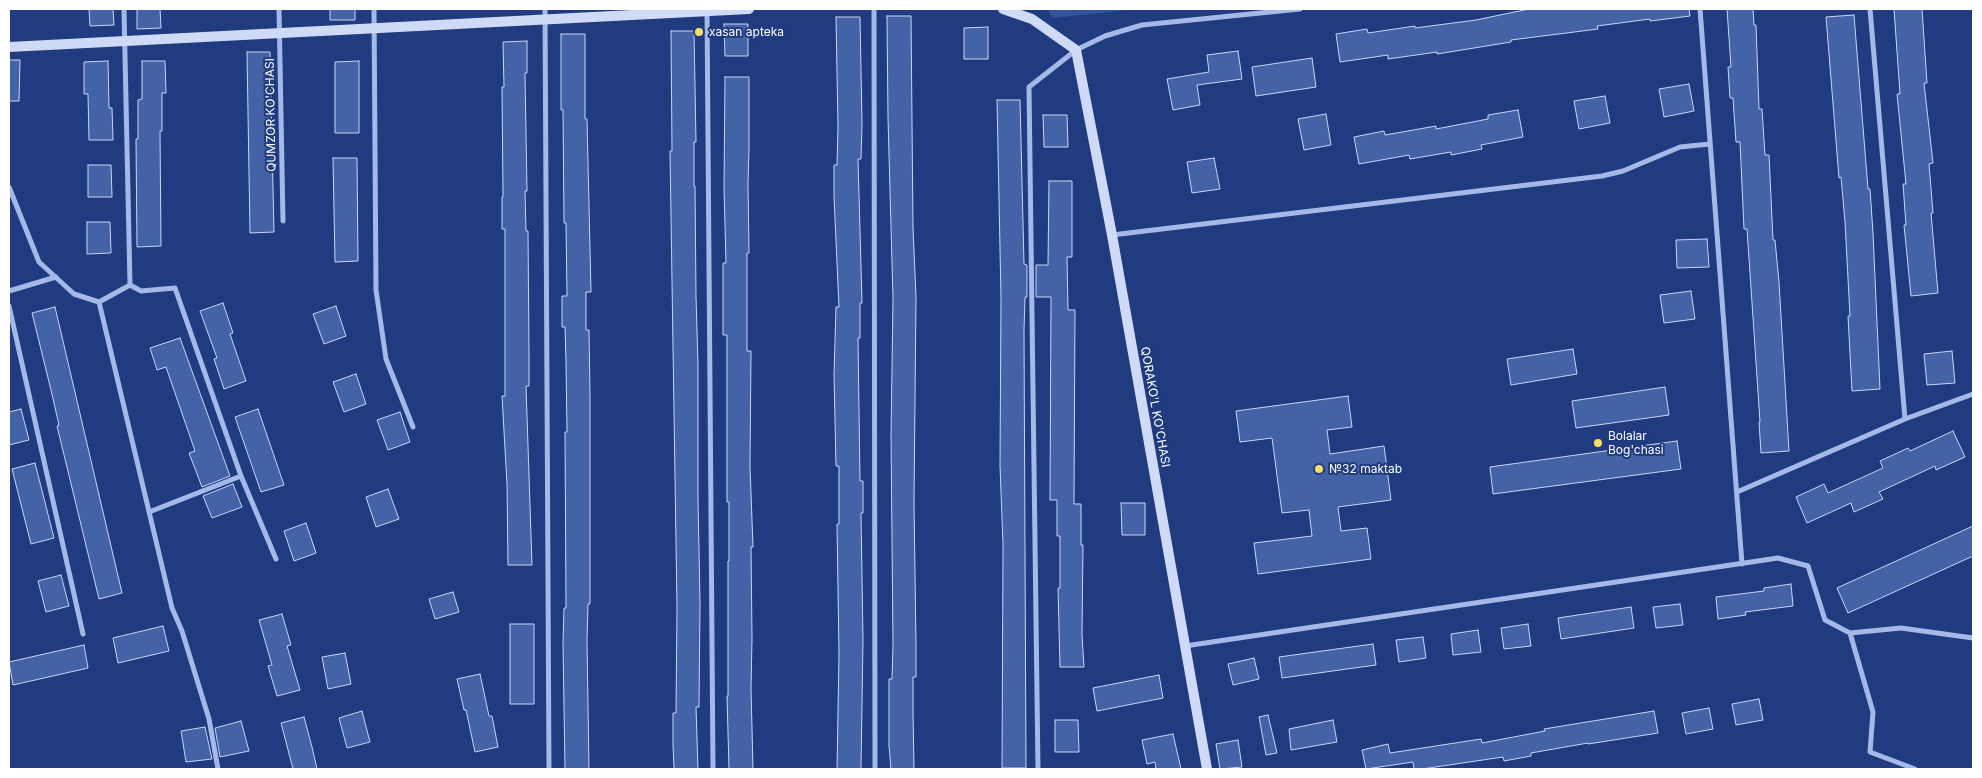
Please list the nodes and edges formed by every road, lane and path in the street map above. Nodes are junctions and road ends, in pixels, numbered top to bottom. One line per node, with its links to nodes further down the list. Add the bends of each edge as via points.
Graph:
1 (124, 9): 15 (street)
2 (279, 9): 14 (street, QUMZOR KO'CHASI)
3 (374, 9): 13 (street)
4 (545, 9): 12 (street)
5 (748, 9): 11 (street)
6 (874, 9): 42 (street)
7 (1003, 9): 17 (street, via 1032,19)
8 (1300, 9): 17 (street, via 1142,25 1105,36)
9 (1700, 9): 18 (street)
10 (1870, 9): 28 (street)
11 (707, 10): 12 (street); 41 (street)
12 (545, 20): 13 (street); 40 (street)
13 (375, 29): 14 (street); 29 (street, via 376,290 386,359)
14 (280, 34): 15 (street); 20 (street, QUMZOR KO'CHASI)
15 (124, 42): 16 (street); 23 (street)
16 (9, 47)
17 (1076, 50): 21 (street, QORAKO'L KO'CHASI); 43 (street, via 1029,87)
18 (1710, 144): 21 (street, via 1680,147 1623,171 1602,176); 31 (street)
19 (9, 187): 22 (street, via 39,262)
20 (283, 221)
21 (1112, 235): 38 (street, QORAKO'L KO'CHASI)
22 (56, 277): 24 (street); 25 (street, via 74,294)
23 (130, 285): 25 (street); 30 (street, via 141,291 175,288)
24 (9, 292)
25 (99, 302): 32 (street)
26 (9, 306): 36 (street)
27 (1973, 394): 28 (street)
28 (1905, 419): 31 (street)
29 (413, 427)
30 (241, 476): 32 (street); 33 (street)
31 (1737, 492): 34 (street)
32 (149, 512): 39 (street, via 172,608 209,719)
33 (276, 560)
34 (1742, 564): 35 (street, via 1778,558 1808,566 1825,620); 38 (street)
35 (1850, 633): 37 (street, via 1901,628); 45 (street, via 1874,712 1870,752)
36 (83, 634)
37 (1973, 638)
38 (1184, 647): 44 (street, QORAKO'L KO'CHASI)
39 (218, 769)
40 (550, 769)
41 (713, 769)
42 (875, 769)
43 (1038, 769)
44 (1207, 769)
45 (1915, 769)

